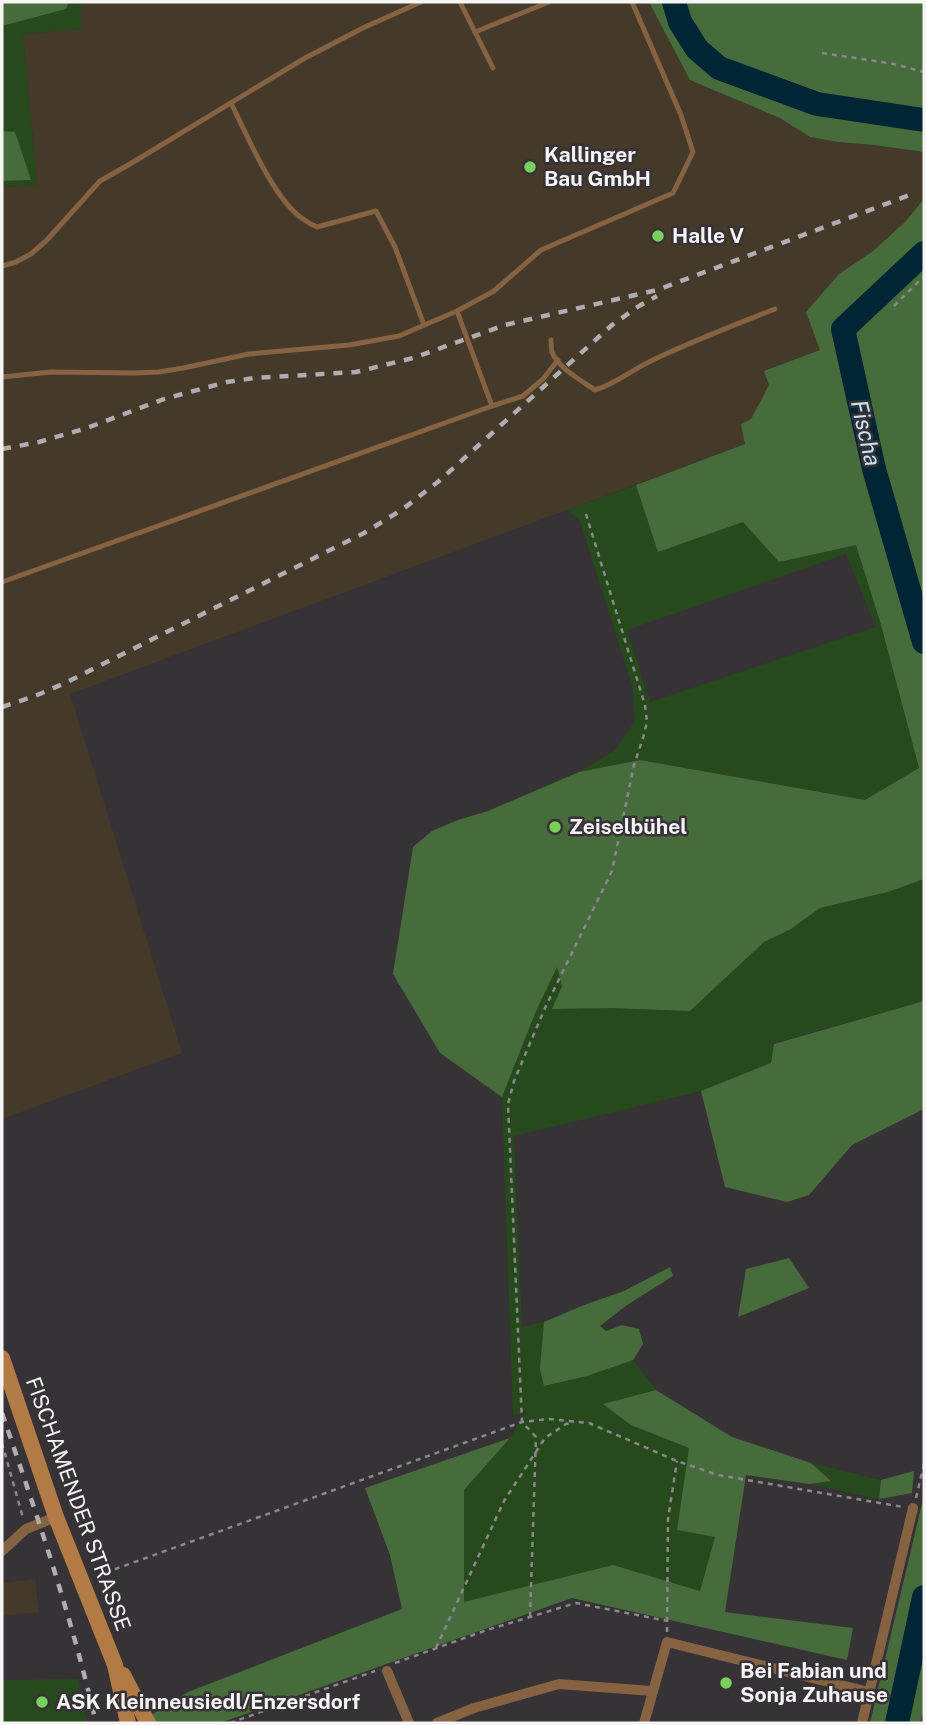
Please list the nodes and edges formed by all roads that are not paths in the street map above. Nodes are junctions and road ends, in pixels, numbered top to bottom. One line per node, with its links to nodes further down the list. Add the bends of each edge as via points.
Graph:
1 (421, 2): 7 (lane, via 305,58)
2 (460, 2): 5 (lane)
3 (549, 2): 5 (lane)
4 (632, 2): 10 (lane, via 693,152 673,193 541,250 494,291)
5 (475, 32): 6 (lane)
6 (494, 68)
7 (231, 103): 8 (lane, via 100,181 46,241 31,254); 11 (lane, via 274,186 301,218 317,227 376,211 395,247)
8 (2, 266)
9 (775, 309): 13 (lane, via 660,356 595,390)
10 (457, 311): 11 (lane); 15 (lane)
11 (424, 325): 14 (lane, via 378,341 249,355 159,372)
12 (551, 340): 13 (lane)
13 (558, 360): 15 (lane, via 523,396)
14 (2, 377)
15 (492, 406): 16 (lane)
16 (2, 582)
17 (2, 1358): 19 (main road, FISCHAMENDER STRASSE)
18 (913, 1508): 24 (street)
19 (56, 1517): 20 (street, via 26,1529); 21 (main road, FISCHAMENDER STRASSE)
20 (2, 1551)
21 (115, 1665): 25 (main road, FISCHAMENDER STRASSE); 26 (main road, FISCHAMENDER STRASSE)
22 (386, 1669): 27 (street)
23 (652, 1691): 24 (street, via 667,1642); 28 (street, via 559,1684); 29 (street)
24 (869, 1692): 30 (street)
25 (128, 1723)
26 (148, 1723)
27 (409, 1723)
28 (437, 1723)
29 (644, 1723)
30 (862, 1723)

